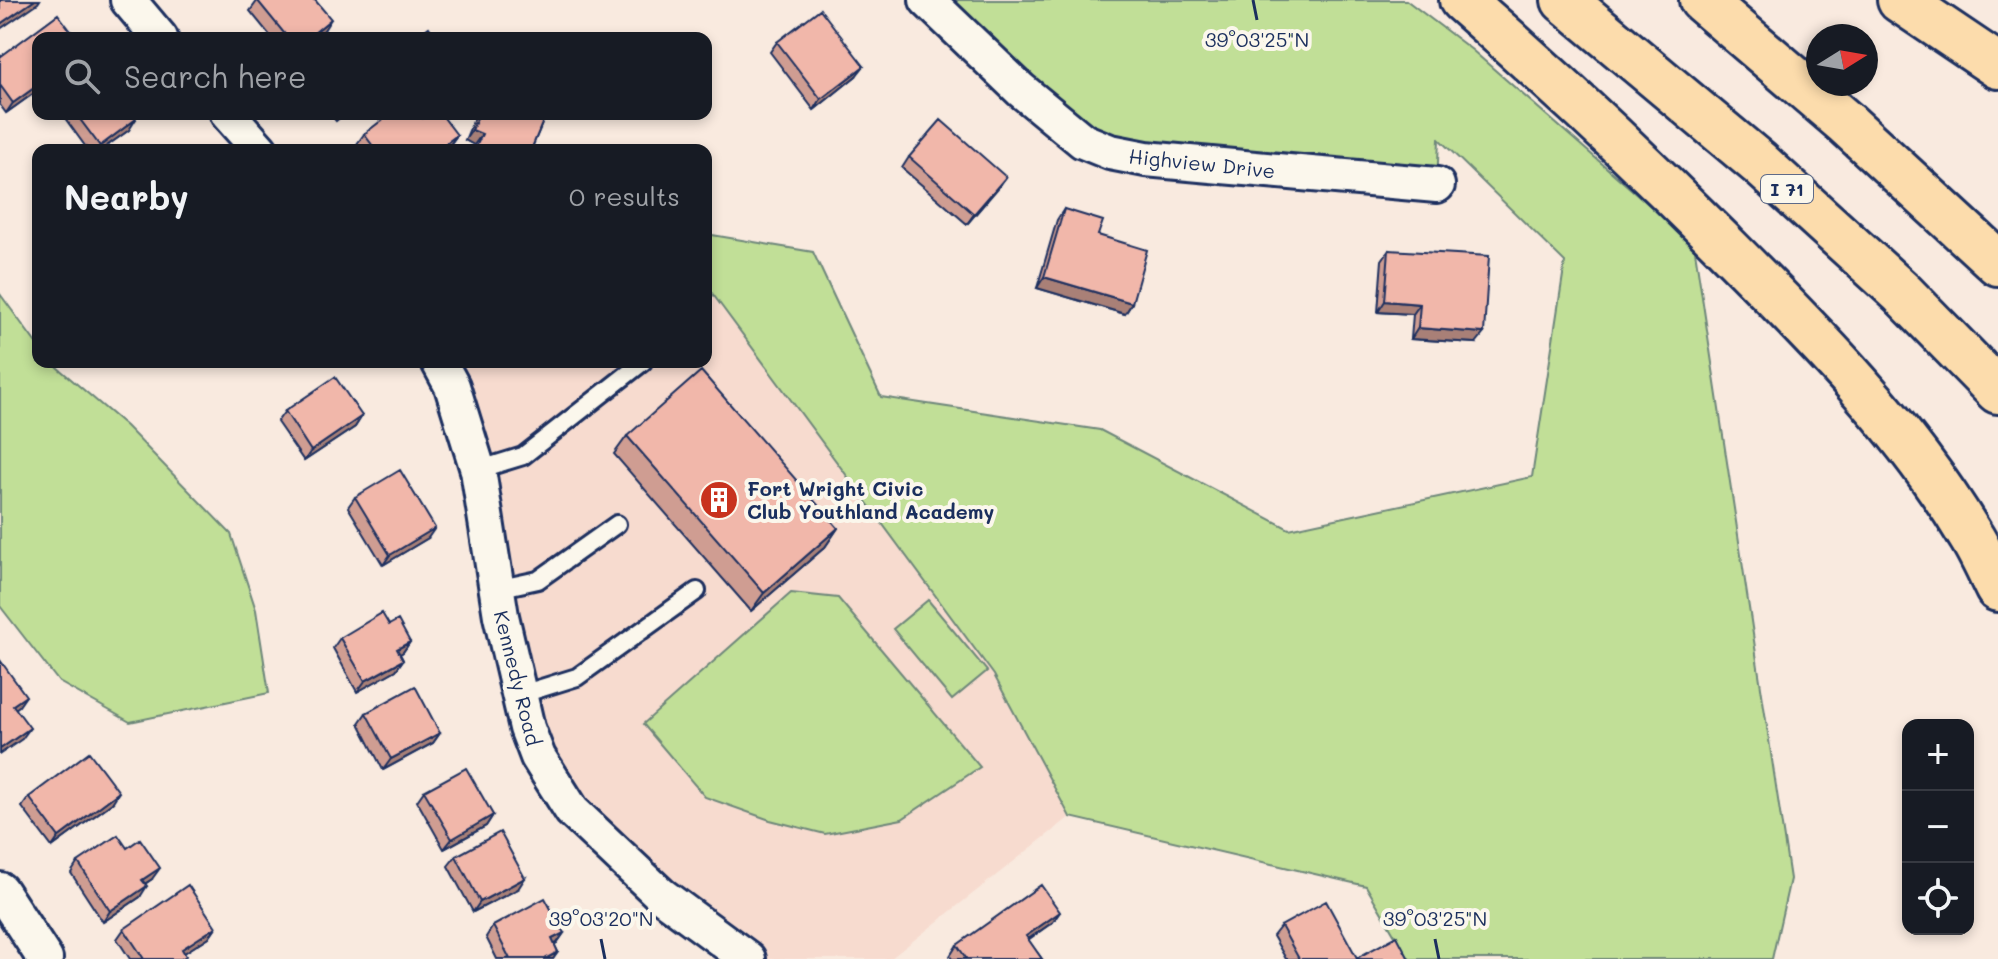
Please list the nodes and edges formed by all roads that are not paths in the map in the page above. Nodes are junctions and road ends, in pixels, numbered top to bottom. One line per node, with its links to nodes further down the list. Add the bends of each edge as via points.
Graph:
1 (128, 0): 7 (street)
2 (927, 0): 11 (street, Highview Drive, via 1021,90 1083,141 1110,152)
3 (1462, 0): 19 (highway, via 1655,176 1873,401 1970,535)
4 (1564, 0): 15 (highway, I 71, via 1759,163 1902,293)
5 (1702, 0): 12 (highway)
6 (1900, 0): 8 (highway)
7 (155, 32)
8 (1998, 66)
9 (233, 120): 10 (street)
10 (255, 144)
11 (1437, 185)
12 (1998, 263)
13 (443, 368): 16 (street, Kennedy Road)
14 (635, 368): 16 (lane, via 523,456)
15 (1998, 391)
16 (478, 470): 18 (street, Kennedy Road)
17 (617, 524): 18 (lane, via 538,580)
18 (497, 589): 21 (street, Kennedy Road)
19 (1998, 589)
20 (697, 591): 21 (lane, via 577,677)
21 (519, 695): 24 (street, Kennedy Road, via 538,757 572,811 661,895)
22 (0, 890): 23 (street)
23 (45, 959)
24 (748, 959)

